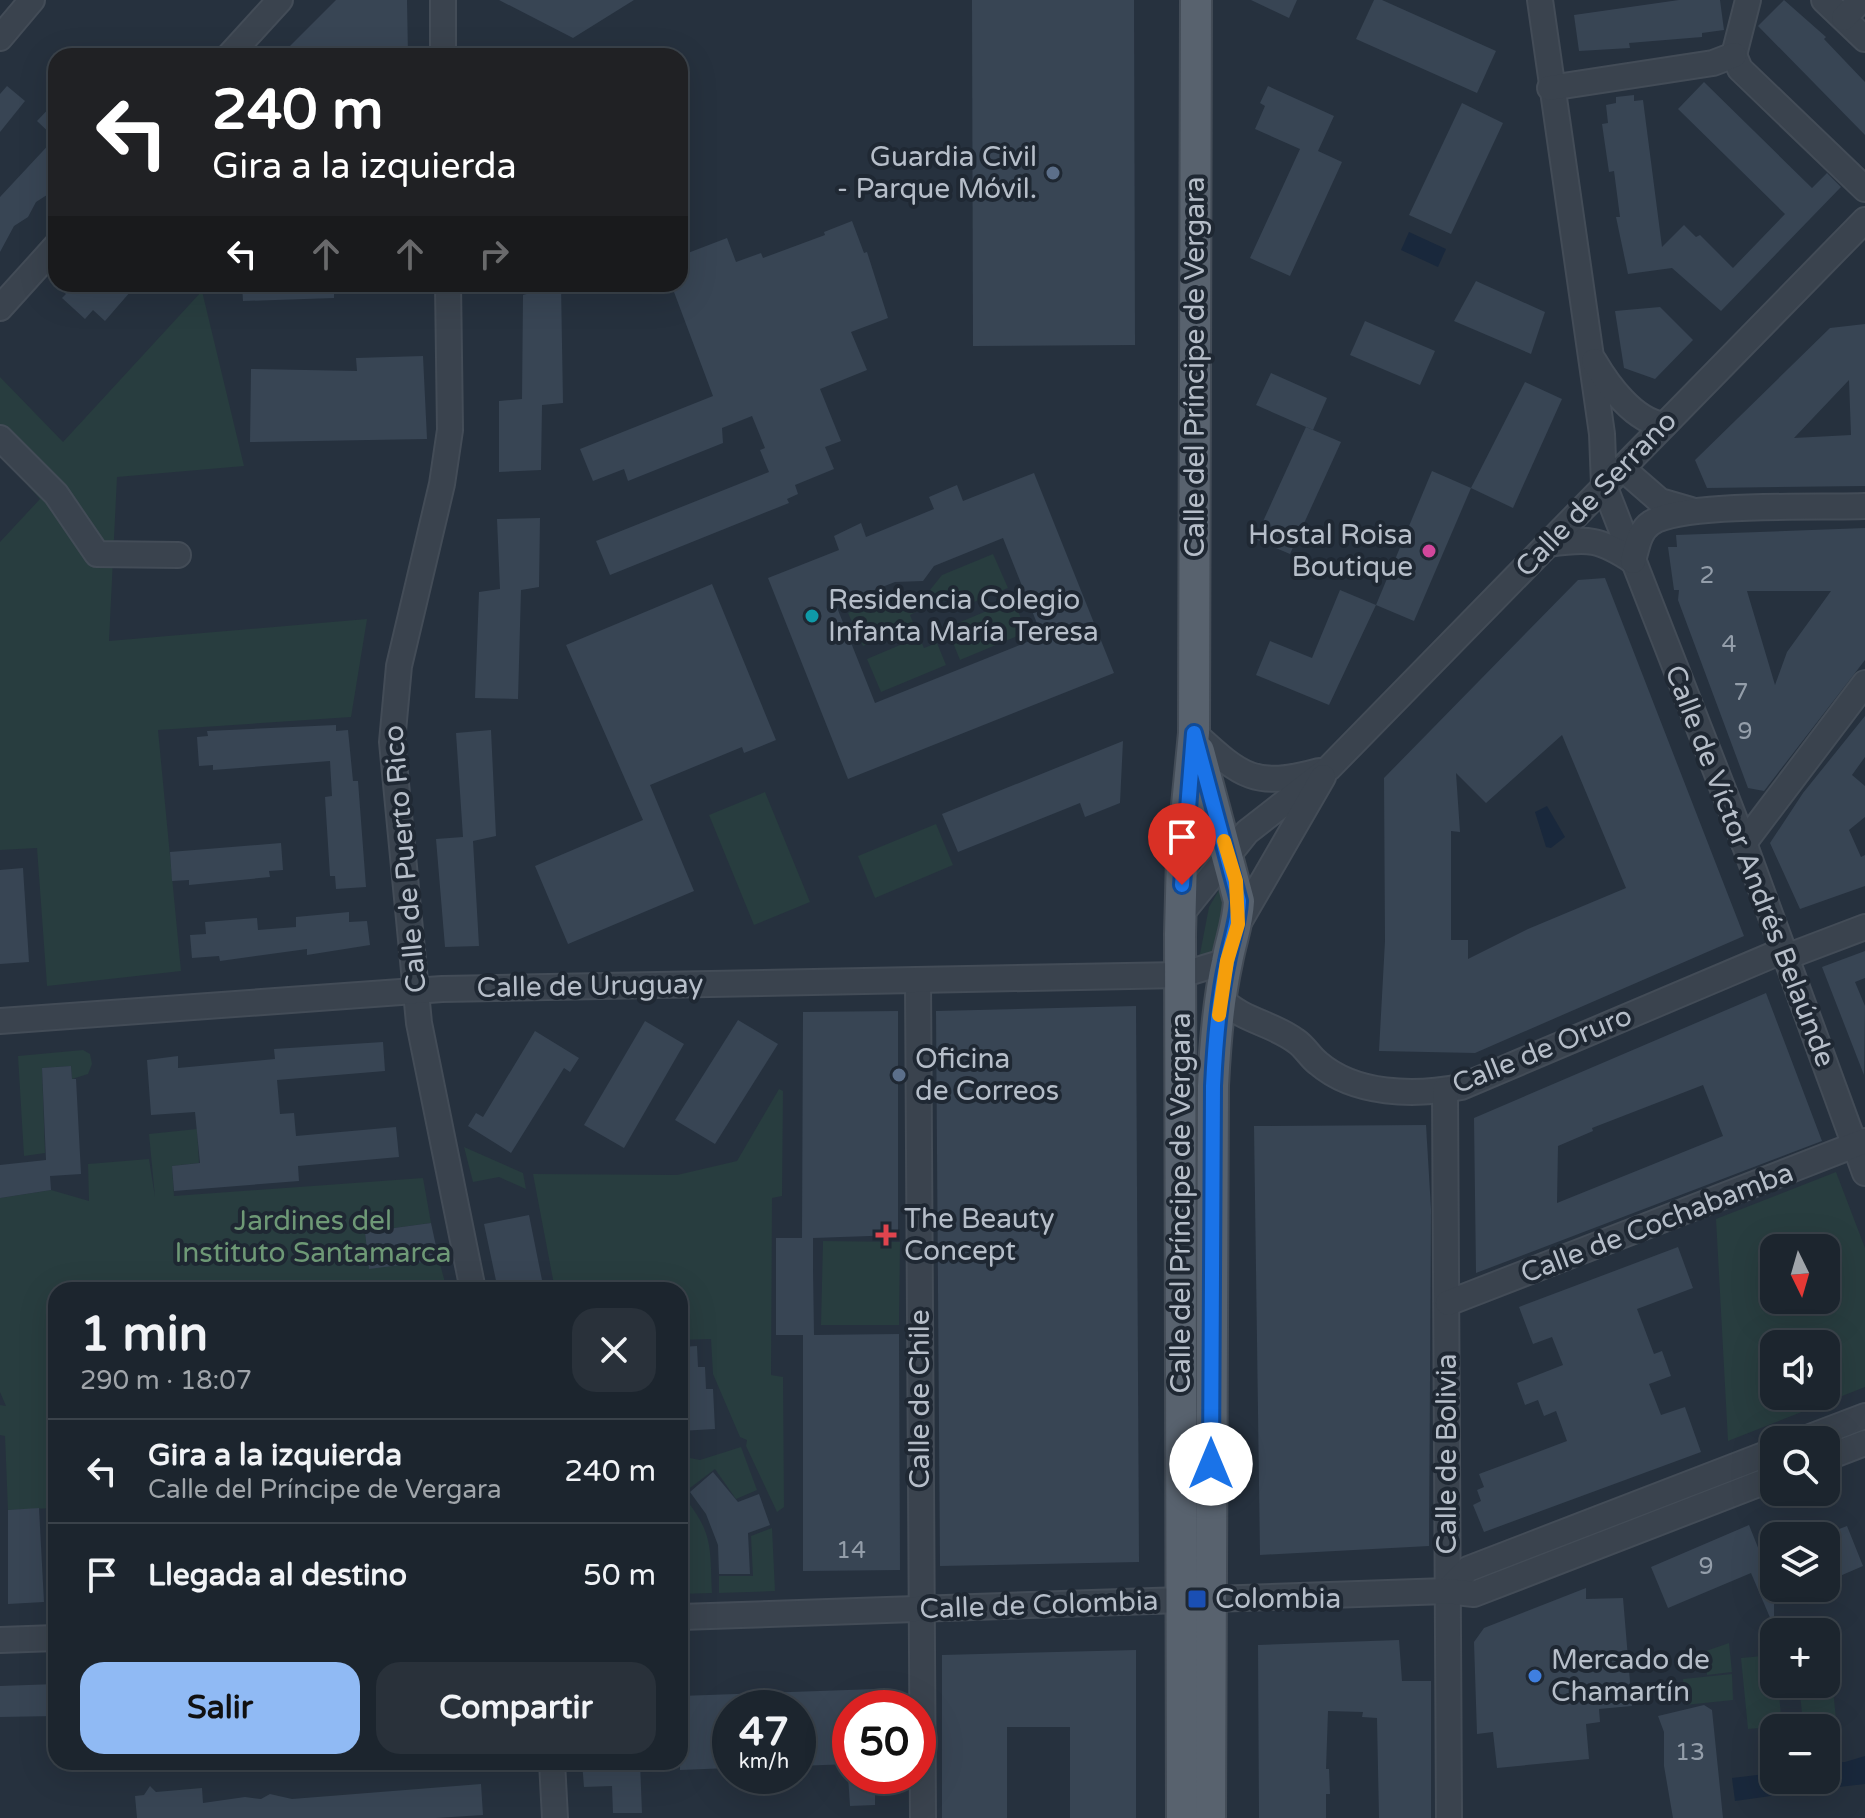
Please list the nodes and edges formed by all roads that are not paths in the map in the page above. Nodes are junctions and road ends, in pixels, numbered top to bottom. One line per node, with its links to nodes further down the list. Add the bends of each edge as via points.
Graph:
1 (32, 0): 10 (street)
2 (280, 0): 12 (street)
3 (443, 0): 13 (street)
4 (1196, 0): 32 (main road, Calle del Príncipe de Vergara)
5 (1540, 0): 15 (street, Calle de Víctor Andrés Belaúnde)
6 (1748, 0): 14 (street)
7 (1824, 0): 9 (street)
8 (1861, 0): 9 (street)
9 (1844, 18): 11 (street)
10 (0, 38)
11 (1865, 39)
12 (236, 48)
13 (443, 48)
14 (1734, 55): 15 (street, via 1713,63); 16 (street, via 1740,69)
15 (1550, 88): 21 (street, Calle de Víctor Andrés Belaúnde)
16 (1865, 189)
17 (1863, 227): 22 (street, Calle de Serrano)
18 (48, 255): 20 (street)
19 (448, 292): 44 (street, Calle de Puerto Rico, via 450,430 393,712)
20 (0, 308)
21 (1591, 356): 22 (street, via 1607,384 1633,409); 25 (street, Calle de Víctor Andrés Belaúnde)
22 (1664, 425): 24 (street, Calle de Serrano)
23 (0, 438): 29 (street, via 56,494 97,554)
24 (1622, 468): 25 (street, Calle de Serrano); 27 (street, via 1660,501)
25 (1604, 485): 28 (street, Calle de Serrano); 30 (street, Calle de Víctor Andrés Belaúnde)
26 (1865, 506): 27 (street)
27 (1697, 511): 30 (street, via 1649,524)
28 (1549, 544): 30 (street, via 1604,542); 33 (street, Calle de Serrano)
29 (178, 555)
30 (1633, 561): 34 (street, Calle de Víctor Andrés Belaúnde)
31 (1865, 683): 34 (street)
32 (1194, 733): 33 (street, via 1232,767 1261,780); 35 (main road, Calle del Príncipe de Vergara); 37 (main road, Calle del Príncipe de Vergara)
33 (1329, 768): 35 (street); 38 (street)
34 (1744, 843): 40 (street, Calle de Víctor Andrés Belaúnde)
35 (1227, 853): 37 (street); 38 (main road, Calle del Príncipe de Vergara, via 1236,881)
36 (1865, 910): 40 (street, Calle de Oruro, via 1786,941)
37 (1182, 913): 42 (main road, Calle del Príncipe de Vergara)
38 (1238, 924): 41 (main road, Calle del Príncipe de Vergara)
39 (1865, 927): 40 (street, Calle de Oruro, via 1794,954)
40 (1782, 951): 47 (street, Calle de Oruro); 48 (street, Calle de Víctor Andrés Belaúnde)
41 (1227, 961): 42 (street, Calle de Uruguay); 45 (main road, Calle del Príncipe de Vergara)
42 (1181, 975): 43 (street, Calle de Uruguay); 61 (main road, Calle del Príncipe de Vergara)
43 (918, 980): 44 (street, Calle de Uruguay); 62 (street, Calle de Chile)
44 (415, 990): 46 (street, Calle de Uruguay); 50 (street, Calle de Puerto Rico)
45 (1221, 999): 47 (street, Calle de Oruro, via 1236,1014 1296,1040 1319,1064 1353,1085); 61 (main road, Calle del Príncipe de Vergara, via 1215,1037)
46 (0, 1021)
47 (1445, 1090): 51 (street, Calle de Bolivia)
48 (1860, 1144): 49 (street, Calle de Víctor Andrés Belaúnde); 51 (street, Calle de Cochabamba)
49 (1865, 1173)
50 (471, 1282)
51 (1448, 1303): 60 (street, Calle de Bolivia)
52 (1865, 1416): 53 (street)
53 (1839, 1426)
54 (1865, 1443): 55 (street)
55 (1840, 1453)
56 (1760, 1456): 58 (street)
57 (1760, 1484): 59 (street, Calle de Colombia)
58 (1618, 1511): 59 (street); 60 (street, via 1468,1569)
59 (1622, 1538): 60 (street, Calle de Colombia, via 1474,1594)
60 (1447, 1591): 61 (street, Calle de Colombia); 71 (street, Calle de Bolivia)
61 (1196, 1600): 62 (street, Calle de Colombia); 69 (main road, Calle del Príncipe de Vergara); 70 (main road, Calle del Príncipe de Vergara)
62 (921, 1609): 63 (street, Calle de Colombia); 68 (street, Calle de Chile)
63 (688, 1617)
64 (48, 1638): 65 (street)
65 (0, 1640)
66 (552, 1770): 67 (street)
67 (555, 1818)
68 (923, 1818)
69 (1182, 1818)
70 (1210, 1818)
71 (1449, 1818)

